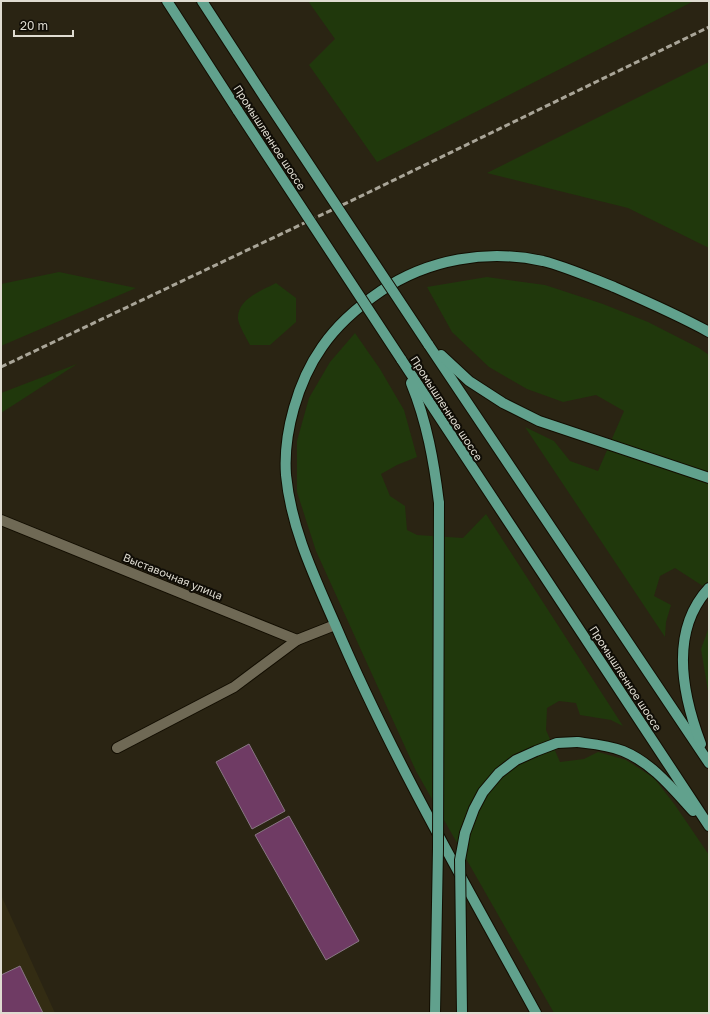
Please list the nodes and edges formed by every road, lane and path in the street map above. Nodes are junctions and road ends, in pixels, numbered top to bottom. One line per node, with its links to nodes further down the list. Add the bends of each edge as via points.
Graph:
1 (167, 1): 5 (main road, Промышленное шоссе, bridge)
2 (202, 1): 4 (main road, Промышленное шоссе, bridge)
3 (709, 332): 9 (main road, via 644,300 580,273 543,261 507,256 478,256 422,269 394,282 370,299 344,322 322,347 306,375 295,405 288,440 286,472 291,508 309,563)
4 (428, 344): 6 (main road, via 468,381 539,421); 12 (main road, Промышленное шоссе)
5 (401, 359): 13 (main road, Промышленное шоссе); 14 (main road, bridge, via 420,403 435,470 439,503)
6 (709, 478)
7 (1, 520): 10 (street, Выставочная улица)
8 (709, 588): 12 (main road, via 695,607 687,624 683,648 686,697 692,721)
9 (336, 625): 10 (street); 16 (main road, via 397,758)
10 (297, 640): 11 (street, via 234,687)
11 (117, 748)
12 (709, 762)
13 (709, 827): 15 (main road, bridge, via 665,780 644,762 623,751 600,744 577,742 536,750 516,760 499,773 483,792 465,833 460,860)
14 (435, 1013)
15 (462, 1013)
16 (536, 1013)

